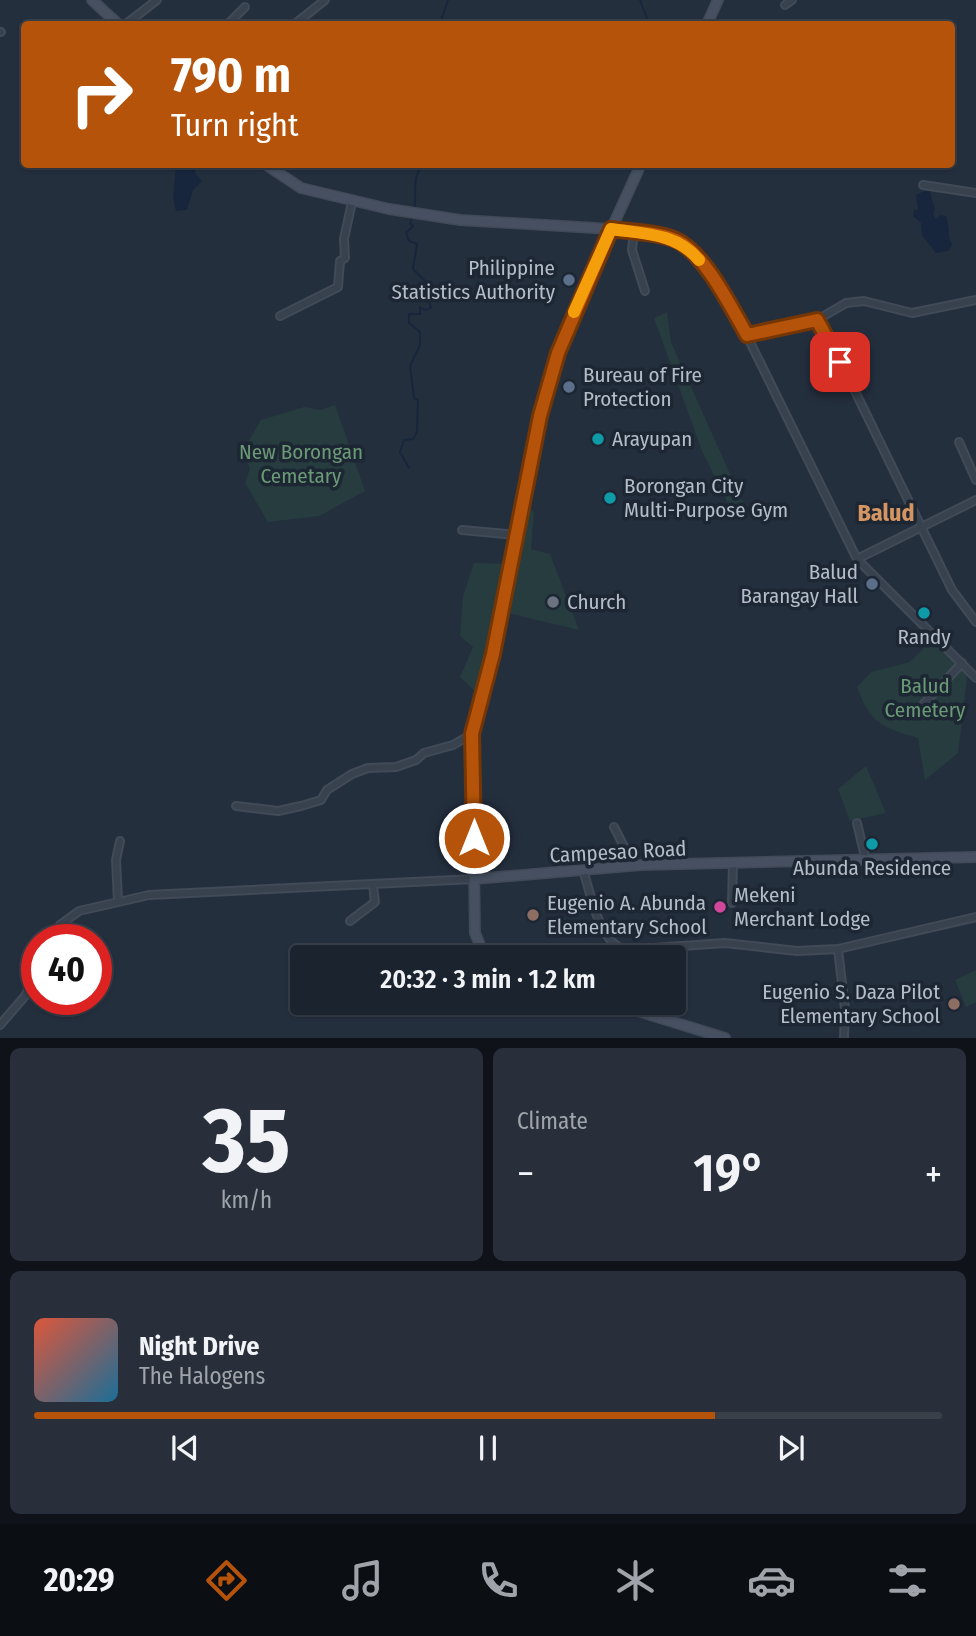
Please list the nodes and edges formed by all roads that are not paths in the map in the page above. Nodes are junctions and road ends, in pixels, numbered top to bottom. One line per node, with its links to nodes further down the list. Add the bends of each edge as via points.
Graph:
1 (92, 0): 8 (street)
2 (157, 0): 9 (street)
3 (325, 0): 11 (street)
4 (718, 0): 12 (street)
5 (792, 0): 6 (street)
6 (785, 5)
7 (245, 7): 10 (street)
8 (115, 21)
9 (130, 21)
10 (231, 21)
11 (299, 21)
12 (708, 21)
13 (271, 168): 17 (street, via 301,188)
14 (639, 168): 18 (street)
15 (923, 185): 16 (street)
16 (976, 194)
17 (352, 201): 18 (street, via 497,223); 22 (street, via 338,287)
18 (611, 229): 19 (street); 30 (street, via 567,330)
19 (634, 232): 20 (street, via 632,250); 24 (street, via 686,245)
20 (646, 291)
21 (976, 300): 23 (street, via 912,313 864,301 846,303)
22 (281, 316)
23 (817, 320): 24 (street); 28 (street)
24 (747, 335): 31 (street)
25 (959, 442): 26 (street)
26 (976, 480)
27 (976, 500): 28 (street)
28 (920, 528): 31 (street); 32 (street, via 952,590)
29 (462, 530): 30 (street)
30 (517, 535): 36 (street)
31 (857, 559): 33 (street)
32 (976, 622)
33 (962, 663): 34 (street); 35 (street)
34 (976, 678)
35 (920, 708)
36 (472, 734): 37 (street, via 424,753 416,761 352,774 327,790 321,800 278,811); 46 (street)
37 (236, 806)
38 (857, 823): 42 (street)
39 (614, 828): 44 (street)
40 (120, 841): 48 (street, via 115,864)
41 (976, 857): 42 (street, Campesao Road)
42 (866, 861): 43 (street, Campesao Road)
43 (733, 864): 44 (street, Campesao Road); 49 (street)
44 (634, 866): 45 (street, Campesao Road)
45 (583, 870): 46 (street, Campesao Road); 54 (street, via 602,926 616,947 625,950 725,943 797,951)
46 (474, 879): 47 (street, Campesao Road); 53 (street, via 475,933)
47 (373, 885): 48 (street, Campesao Road, via 149,895); 51 (street, via 375,902)
48 (118, 901): 52 (street, Campesao Road, via 79,911)
49 (732, 903)
50 (976, 918): 54 (street)
51 (350, 921)
52 (61, 924)
53 (480, 945)
54 (838, 949): 59 (street)
55 (21, 1001): 57 (street)
56 (651, 1015): 58 (street)
57 (0, 1025)
58 (725, 1038)
59 (844, 1038)

